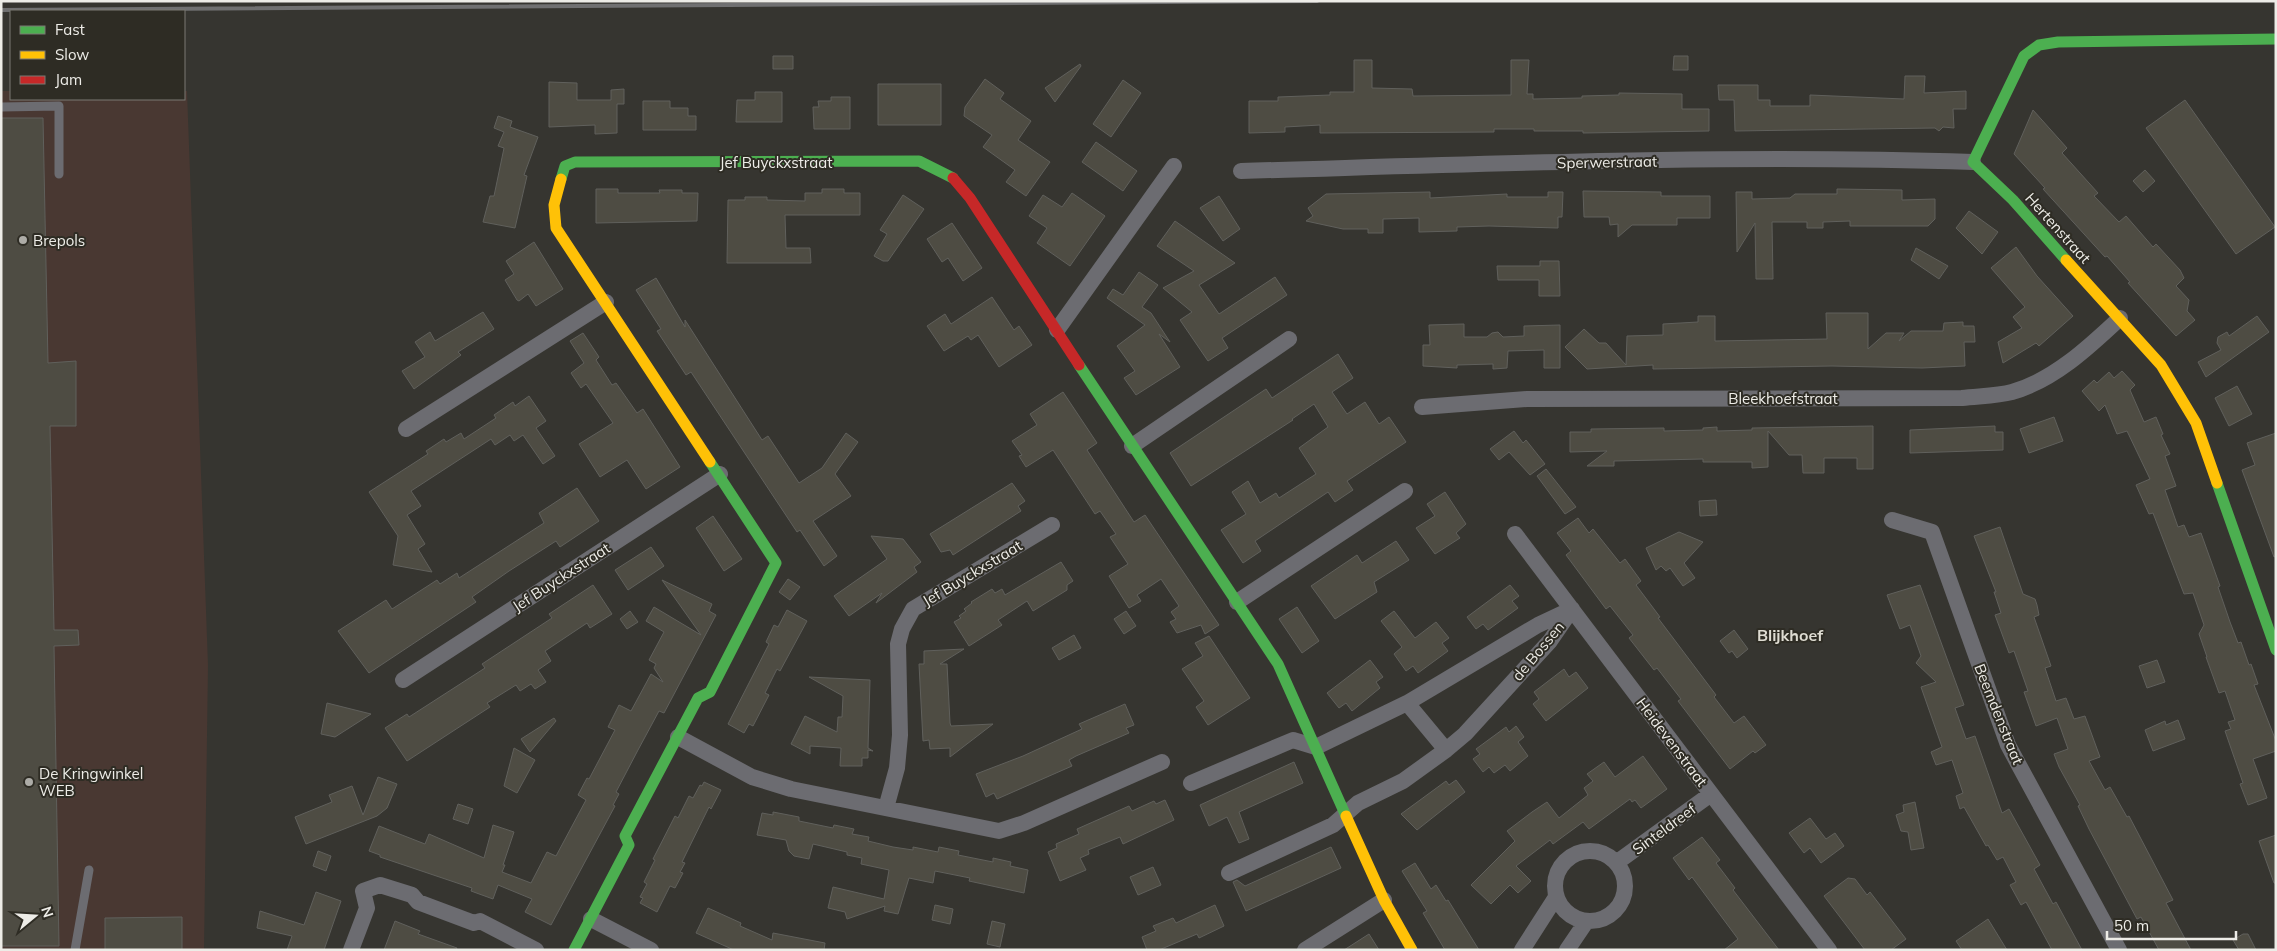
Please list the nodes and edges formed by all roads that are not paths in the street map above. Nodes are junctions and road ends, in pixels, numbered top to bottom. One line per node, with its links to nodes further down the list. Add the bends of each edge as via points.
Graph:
1 (2276, 39): 3 (street, via 2058,42 2039,45 2024,56)
2 (1, 107): 6 (lane, via 59,106)
3 (1974, 162): 5 (street, Sperwerstraat, via 1612,161); 8 (street, Hertenstraat)
4 (1174, 166): 9 (street)
5 (1241, 171)
6 (59, 174)
7 (606, 302): 9 (street, Jef Buyckxstraat, via 553,220 566,166 575,162 919,162 952,177 970,198); 12 (street); 14 (street, Jef Buyckxstraat)
8 (2120, 318): 11 (street, Bleekhoefstraat, via 2094,343 2046,378 2012,392 1962,398 1527,399); 21 (street, Hertenstraat, via 2161,365 2196,424)
9 (1057, 330): 13 (street, Jef Buyckxstraat)
10 (1289, 339): 13 (street)
11 (1422, 407)
12 (406, 429)
13 (1132, 446): 19 (street, Jef Buyckxstraat)
14 (720, 474): 22 (street, Jef Buyckxstraat); 24 (street, Jef Buyckxstraat, via 776,562 710,692 698,698)
15 (1405, 491): 19 (street)
16 (1892, 520): 49 (street, Beemdenstraat, via 1932,532 2008,745)
17 (1052, 525): 30 (street, Jef Buyckxstraat, via 913,609 898,644 900,735 897,768)
18 (1515, 534): 20 (street, Heidevenstraat)
19 (1237, 602): 25 (street, Jef Buyckxstraat, via 1278,664)
20 (1572, 608): 23 (street, de Bossen); 26 (street, de Bossen, via 1550,641 1465,734); 29 (street, Heidevenstraat)
21 (2276, 650)
22 (403, 680)
23 (1407, 703): 25 (street, de Bossen); 26 (street)
24 (678, 736): 30 (street, via 752,777); 37 (street, Jef Buyckxstraat, via 625,836 629,845)
25 (1316, 747): 28 (street, via 1293,740); 31 (street)
26 (1446, 750): 31 (street, de Bossen, via 1403,780 1358,803)
27 (1162, 762): 30 (street, via 1024,823 998,831)
28 (1191, 783)
29 (1711, 794): 32 (street, Sinteldreef); 48 (street, Heidevenstraat)
30 (886, 808)
31 (1344, 814): 34 (street, de Bossen, via 1333,825); 36 (street)
32 (1616, 863): 35 (street, Sinteldreef, via 1599,852 1571,856 1555,878); 38 (street, Sinteldreef, via 1626,887 1620,906 1605,918)
33 (89, 870): 39 (lane)
34 (1229, 872)
35 (1556, 897): 38 (street, via 1573,918); 46 (street, Sinteldreef)
36 (1384, 900): 44 (street); 45 (street)
37 (592, 919): 42 (street, Jef Buyckxstraat); 43 (street)
38 (1586, 922): 47 (street)
39 (75, 950)
40 (351, 950): 41 (street, via 366,908 362,891 380,885 412,895 418,902 474,923 480,921)
41 (536, 950)
42 (574, 950)
43 (651, 950)
44 (1305, 950)
45 (1412, 950)
46 (1522, 950)
47 (1567, 950)
48 (1829, 950)
49 (2119, 950)

